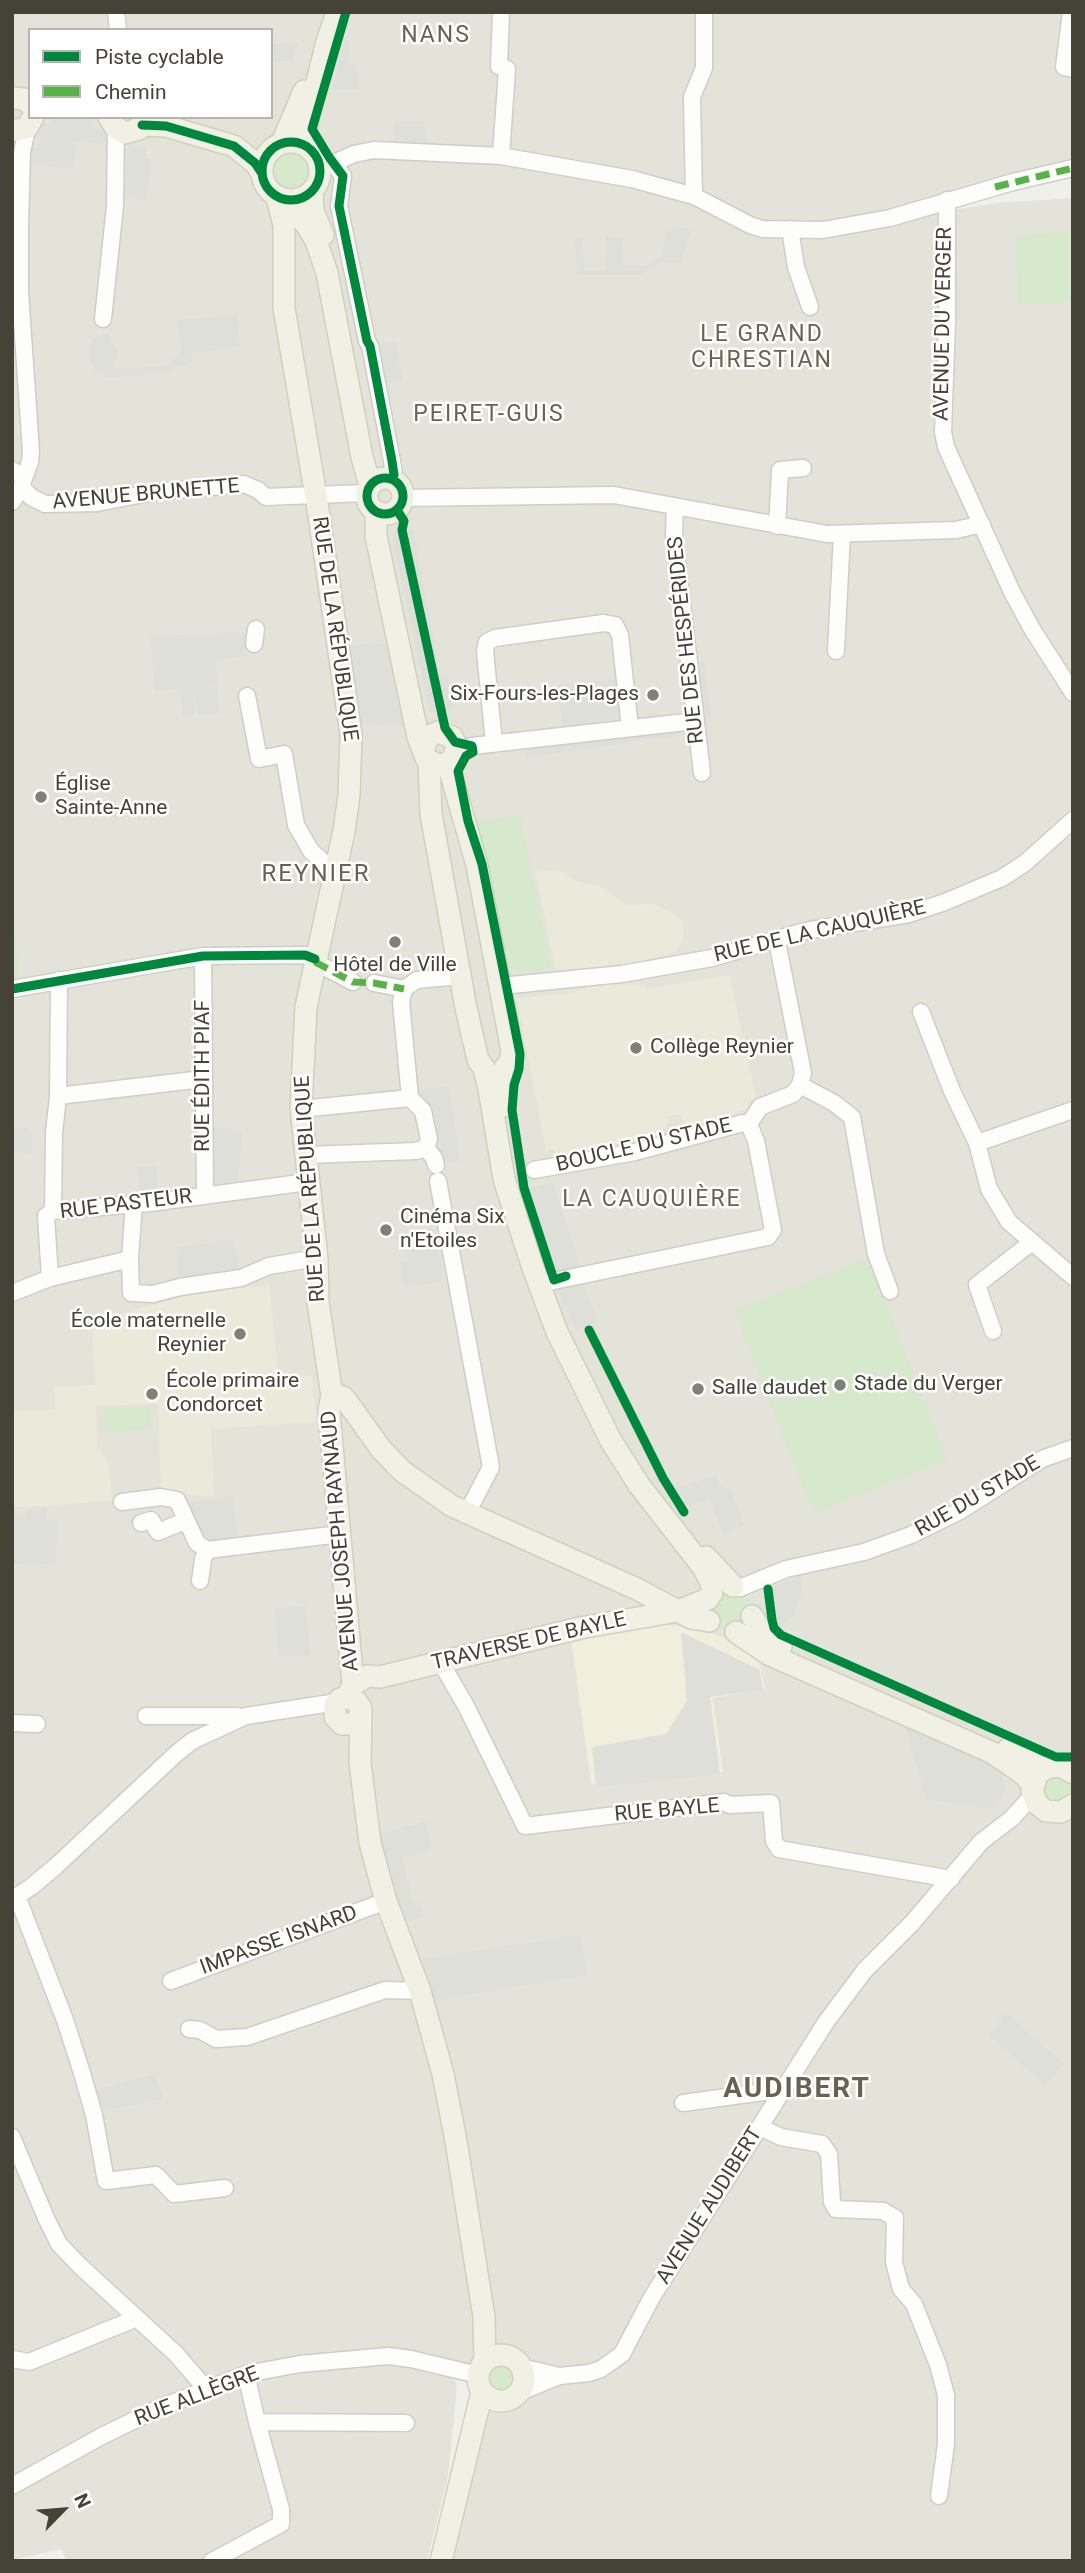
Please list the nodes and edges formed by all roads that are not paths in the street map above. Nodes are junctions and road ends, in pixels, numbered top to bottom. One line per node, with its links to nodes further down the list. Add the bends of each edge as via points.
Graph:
1 (337, 12): 5 (main road)
2 (501, 12): 12 (street, via 499,66 508,69)
3 (704, 12): 17 (street, via 704,68 692,97)
4 (1071, 12): 6 (street, via 1064,67)
5 (326, 45): 10 (main road); 11 (main road, via 306,128)
6 (1073, 69)
7 (25, 115): 24 (street, via 20,292)
8 (173, 119): 10 (main road, via 254,143)
9 (123, 122): 15 (main road, via 166,126 234,146); 22 (street)
10 (279, 144): 11 (main road, via 291,142); 15 (main road, via 265,157)
11 (308, 148): 13 (main road)
12 (501, 156): 13 (street, via 374,150); 17 (street, via 632,179)
13 (327, 167): 16 (main road); 27 (street, via 343,176 339,205 392,461)
14 (1073, 168): 19 (street)
15 (261, 172): 18 (main road)
16 (312, 191): 18 (main road, via 298,200); 27 (main road, via 313,211 333,267)
17 (694, 196): 20 (street, via 750,225)
18 (280, 199): 27 (main road, via 294,208 310,229 327,272 362,457); 28 (main road, RUE DE LA RÉPUBLIQUE, via 284,308)
19 (947, 200): 20 (street, via 846,228); 31 (street, AVENUE DU VERGER, via 943,432)
20 (790, 229): 21 (street, via 796,267)
21 (810, 307)
22 (103, 319)
23 (12, 425): 24 (street)
24 (29, 431): 26 (street, via 30,462)
25 (803, 468): 32 (street, via 780,470)
26 (17, 476): 28 (street, AVENUE BRUNETTE, via 31,497 45,504 97,503 154,492 244,484 266,497); 29 (street)
27 (382, 495): 28 (street, AVENUE BRUNETTE); 30 (street, AVENUE BRUNETTE, via 614,495); 41 (main road, via 425,718)
28 (316, 496): 44 (main road, RUE DE LA RÉPUBLIQUE, via 351,734 349,794)
29 (12, 502)
30 (675, 506): 32 (street, AVENUE BRUNETTE); 38 (street, RUE DES HESPÉRIDES, via 674,535)
31 (982, 524): 33 (street, AVENUE BRUNETTE, via 957,530); 35 (street, AVENUE DU VERGER); 36 (street, AVENUE DU VERGER, via 1032,629)
32 (777, 526): 33 (street, AVENUE BRUNETTE)
33 (842, 534): 34 (street)
34 (836, 651)
35 (1073, 679)
36 (1073, 693)
37 (247, 696): 44 (street, via 258,759 284,754 296,825 311,851)
38 (695, 720): 39 (street); 42 (street, RUE DES HESPÉRIDES)
39 (630, 728): 40 (street); 40 (street, via 620,635 615,625 604,623 487,642)
40 (494, 743): 41 (street)
41 (446, 750): 48 (main road, via 431,814); 52 (main road, via 477,865)
42 (702, 773)
43 (1073, 820): 45 (street, RUE DE LA CAUQUIÈRE, via 1002,878 945,902 884,920 822,928)
44 (334, 872): 47 (main road, RUE DE LA RÉPUBLIQUE)
45 (777, 941): 52 (street, RUE DE LA CAUQUIÈRE, via 622,974); 58 (street, via 803,1073)
46 (202, 956): 47 (street, via 292,955); 49 (street); 57 (street, RUE ÉDITH PIAF)
47 (315, 961): 50 (street); 61 (main road, RUE DE LA RÉPUBLIQUE, via 306,1007)
48 (460, 976): 54 (street, via 417,980); 56 (main road, via 478,1060)
49 (59, 980): 53 (street); 59 (street)
50 (353, 982)
51 (374, 983): 54 (street)
52 (501, 986): 56 (main road, via 512,1051 510,1062)
53 (12, 989)
54 (404, 989): 60 (street, via 401,1002)
55 (921, 1012): 64 (street)
56 (494, 1069): 77 (main road, via 515,1174); 90 (main road, via 504,1178 556,1332 611,1441 703,1567 712,1585)
57 (203, 1079): 59 (street); 69 (street, RUE ÉDITH PIAF)
58 (800, 1085): 63 (street, via 793,1094 760,1107); 78 (street, via 852,1117 876,1254)
59 (58, 1096): 71 (street)
60 (410, 1098): 61 (street); 66 (street, via 423,1111)
61 (301, 1109): 65 (main road, RUE DE LA RÉPUBLIQUE)
62 (1073, 1110): 64 (street)
63 (749, 1124): 67 (street, BOUCLE DU STADE, via 635,1152); 77 (street, BOUCLE DU STADE, via 773,1230 768,1237)
64 (977, 1143): 72 (street, via 989,1189 1009,1222)
65 (306, 1155): 66 (street, via 416,1151); 68 (main road, RUE DE LA RÉPUBLIQUE)
66 (434, 1163): 84 (street, via 491,1467)
67 (534, 1170)
68 (308, 1182): 69 (street, RUE PASTEUR); 73 (main road, RUE DE LA RÉPUBLIQUE)
69 (205, 1196): 70 (street, RUE PASTEUR)
70 (134, 1203): 71 (street, RUE PASTEUR); 74 (street)
71 (53, 1211): 76 (street, RUE PASTEUR, via 46,1216)
72 (1032, 1242): 75 (street); 80 (street, via 977,1285)
73 (317, 1258): 74 (street, via 153,1294 131,1293); 81 (main road, RUE DE LA RÉPUBLIQUE)
74 (130, 1259): 76 (street)
75 (1073, 1277)
76 (50, 1278): 79 (street)
77 (557, 1279): 91 (main road, via 571,1340 618,1435 668,1511)
78 (890, 1291)
79 (12, 1293)
80 (993, 1331)
81 (331, 1396): 84 (main road, via 343,1397 402,1471); 87 (main road, AVENUE JOSEPH RAYNAUD)
82 (1073, 1448): 91 (street, RUE DU STADE, via 1042,1459 960,1511 911,1535 864,1552 786,1570 762,1580)
83 (122, 1502): 85 (street, via 162,1497 177,1500)
84 (467, 1513): 92 (main road)
85 (185, 1521): 86 (street, via 159,1532 151,1520); 88 (street, via 197,1544)
86 (141, 1523)
87 (340, 1534): 88 (street); 96 (main road, AVENUE JOSEPH RAYNAUD)
88 (207, 1550): 89 (street)
89 (200, 1581)
90 (710, 1596): 91 (main road, via 722,1587); 92 (main road, TRAVERSE DE BAYLE); 93 (main road)
91 (744, 1598): 94 (main road, via 743,1628); 101 (main road, via 762,1632 780,1647 970,1731)
92 (678, 1611): 93 (main road, TRAVERSE DE BAYLE); 95 (main road, TRAVERSE DE BAYLE, via 580,1628)
93 (709, 1621): 94 (main road, via 722,1632)
94 (736, 1632): 101 (main road, via 770,1655 993,1753 1022,1773)
95 (441, 1663): 96 (main road, TRAVERSE DE BAYLE, via 380,1677); 103 (street, RUE BAYLE, via 525,1826 724,1802 771,1802 774,1841 779,1849)
96 (348, 1707): 98 (street, via 304,1707); 105 (main road, AVENUE JOSEPH RAYNAUD, via 370,1843)
97 (146, 1716): 98 (street)
98 (246, 1716): 104 (street, via 205,1734 177,1753 61,1861)
99 (12, 1723): 100 (street)
100 (37, 1724)
101 (1052, 1780): 102 (main road, via 1061,1812); 103 (street, AVENUE AUDIBERT, via 981,1842)
102 (1073, 1805)
103 (951, 1879): 111 (street, AVENUE AUDIBERT, via 865,1970)
104 (15, 1897): 115 (street, via 82,2073 106,2181 156,2175 174,2194)
105 (386, 1901): 106 (main road, AVENUE JOSEPH RAYNAUD); 107 (street, IMPASSE ISNARD)
106 (411, 1966): 108 (street); 109 (main road, AVENUE JOSEPH RAYNAUD)
107 (171, 1981)
108 (385, 1990): 109 (street); 110 (street, via 247,2037 216,2039)
109 (420, 1991): 116 (main road, AVENUE JOSEPH RAYNAUD, via 443,2074)
110 (189, 2029)
111 (785, 2089): 112 (street); 113 (street, AVENUE AUDIBERT)
112 (683, 2103)
113 (760, 2127): 121 (street, AVENUE AUDIBERT, via 652,2297 622,2354 601,2369); 128 (street, via 781,2137 822,2144 829,2154 836,2209 883,2211 895,2218 894,2262 901,2289 914,2304 946,2395)
114 (12, 2137): 117 (street, via 59,2244)
115 (225, 2188)
116 (484, 2317): 119 (main road, AVENUE JOSEPH RAYNAUD); 122 (main road, AVENUE JOSEPH RAYNAUD)
117 (136, 2318): 118 (street, via 29,2362); 123 (street)
118 (12, 2360)
119 (514, 2361): 121 (street, AVENUE AUDIBERT); 122 (main road, via 492,2357); 124 (main road, via 524,2379)
120 (246, 2374): 122 (street, RUE ALLÈGRE, via 388,2356); 123 (street, RUE ALLÈGRE); 125 (street)
121 (559, 2376): 124 (street, AVENUE AUDIBERT)
122 (486, 2382): 124 (main road, via 507,2401); 130 (main road)
123 (206, 2389): 127 (street, RUE ALLÈGRE, via 100,2437)
124 (520, 2392)
125 (257, 2422): 126 (street); 129 (street, via 281,2524)
126 (406, 2423)
127 (12, 2486)
128 (939, 2496)
129 (212, 2561)
130 (441, 2561)

